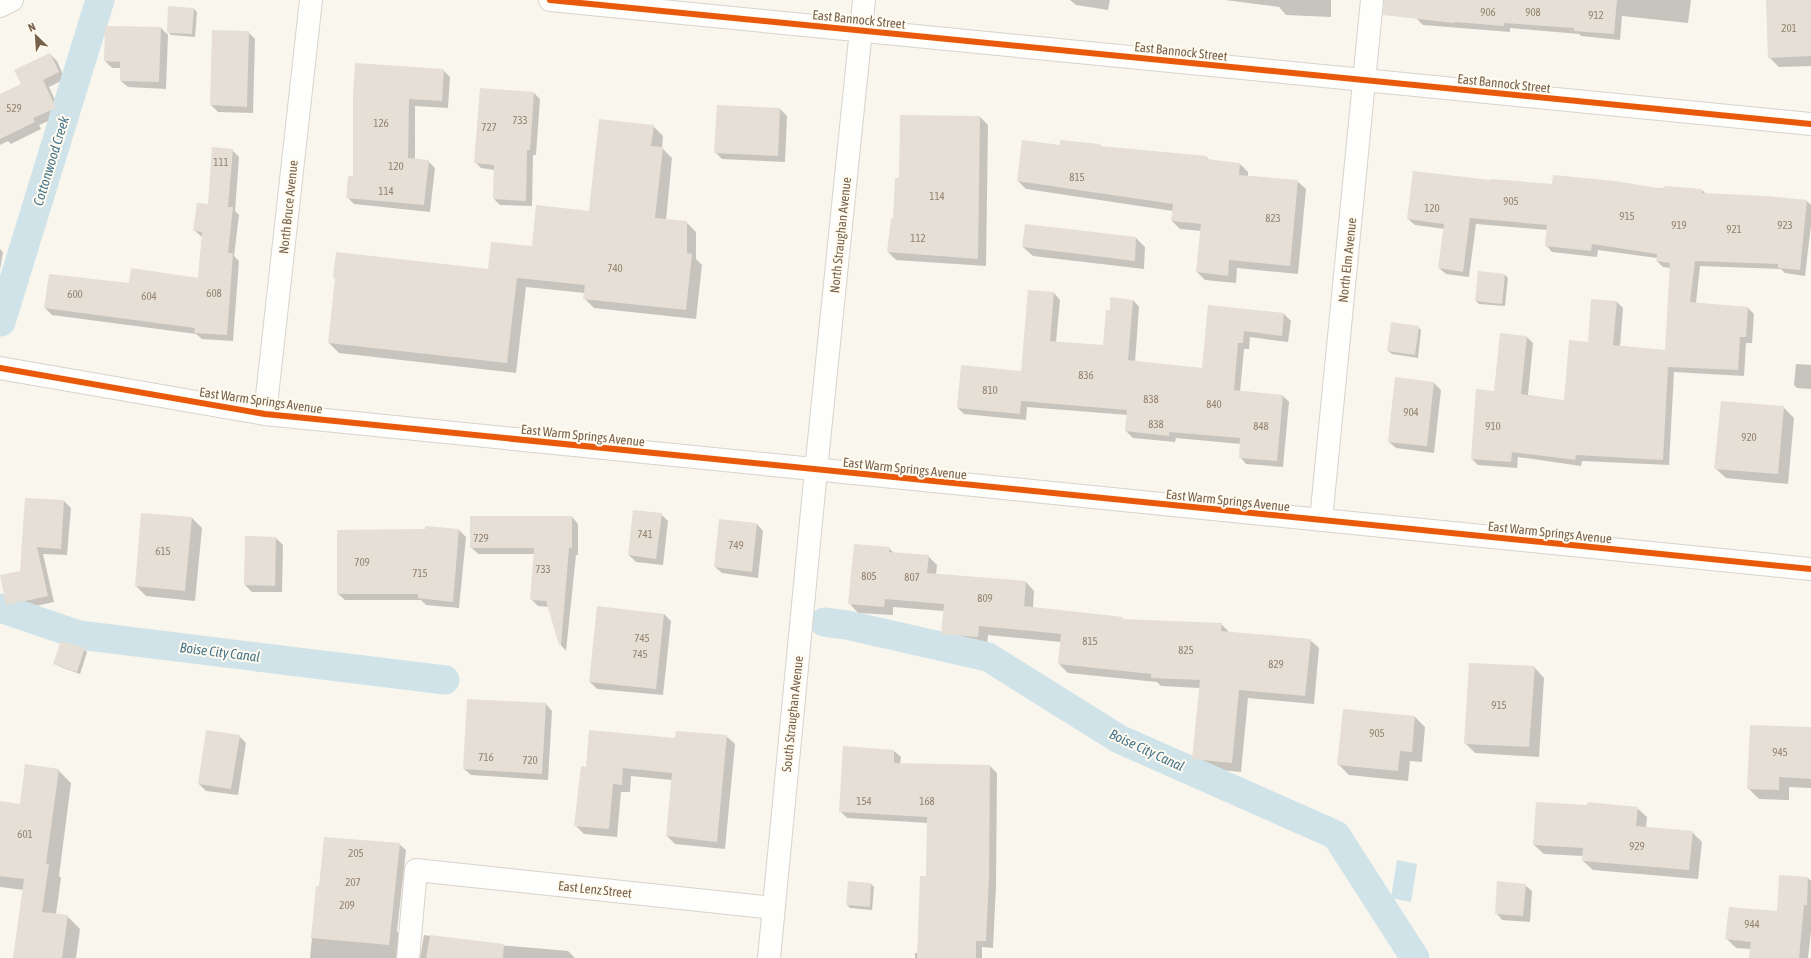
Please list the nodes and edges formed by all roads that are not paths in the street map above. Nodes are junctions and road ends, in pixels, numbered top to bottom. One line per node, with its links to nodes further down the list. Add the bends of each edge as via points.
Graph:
1 (12, 0): 6 (street)
2 (311, 0): 11 (street, North Bruce Avenue)
3 (550, 0): 7 (street, East Bannock Street)
4 (864, 0): 7 (street, North Straughan Avenue)
5 (1372, 0): 8 (street, North Elm Avenue)
6 (0, 6)
7 (861, 30): 8 (street, East Bannock Street); 12 (street, North Straughan Avenue)
8 (1364, 80): 9 (street, East Bannock Street); 13 (street, North Elm Avenue)
9 (1811, 124)
10 (0, 368): 11 (street, East Warm Springs Avenue)
11 (265, 414): 12 (street, East Warm Springs Avenue)
12 (816, 470): 13 (street, East Warm Springs Avenue); 15 (street, South Straughan Avenue)
13 (1321, 520): 14 (street, East Warm Springs Avenue)
14 (1811, 569)
15 (773, 908): 16 (street, East Lenz Street, via 416,870); 17 (street, South Straughan Avenue)
16 (408, 958)
17 (769, 958)

